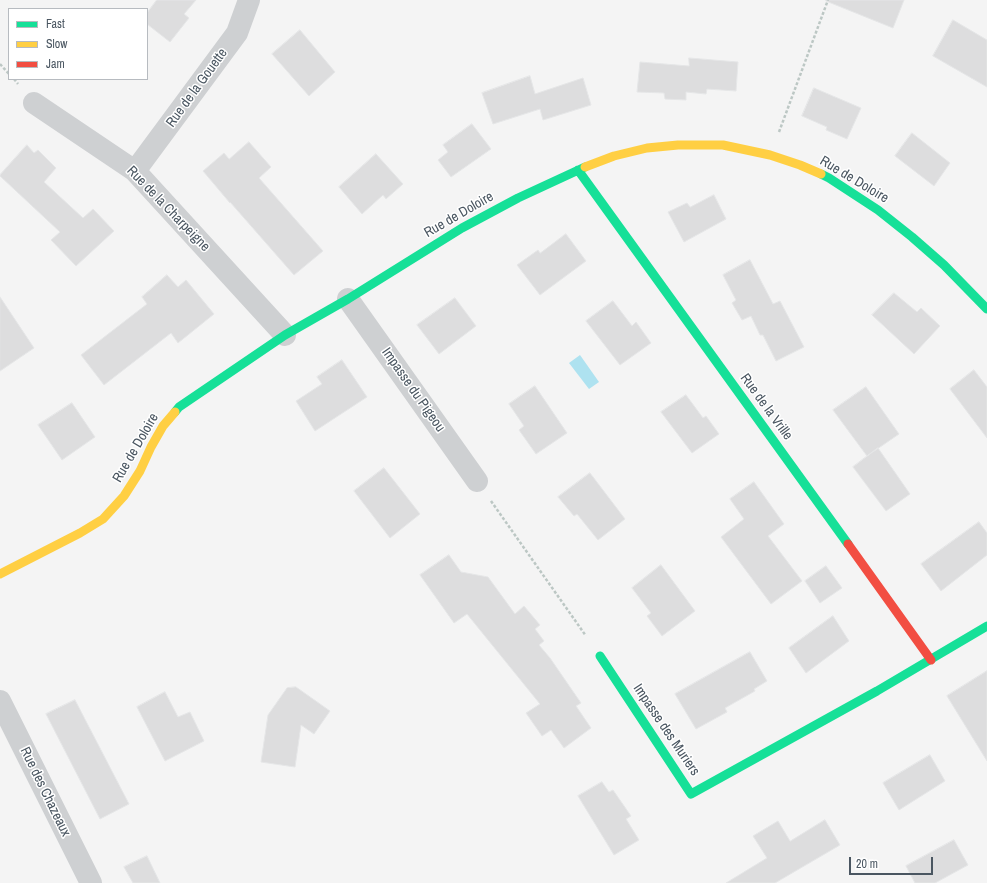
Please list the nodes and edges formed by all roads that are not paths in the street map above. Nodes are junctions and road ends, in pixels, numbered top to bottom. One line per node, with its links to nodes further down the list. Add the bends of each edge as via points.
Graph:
1 (249, 0): 4 (street, Rue de la Gouette, via 237,33)
2 (34, 103): 4 (street, Rue de la Charpeigne)
3 (578, 170): 5 (street, Rue de Doloire, via 462,228); 6 (street, Rue de Doloire, via 614,156 648,148 678,145 723,145 770,155 800,165 829,178 878,210 944,265); 12 (street, Rue de la Vrille)
4 (136, 171): 7 (street, Rue de la Charpeigne)
5 (348, 299): 7 (street, Rue de Doloire); 8 (street, Impasse du Pigeou)
6 (987, 309)
7 (285, 335): 9 (street, Rue de Doloire, via 179,407 163,426 124,496 103,520)
8 (478, 481)
9 (0, 574)
10 (987, 626): 12 (street, Impasse des Muriers)
11 (600, 656): 12 (street, Impasse des Muriers, via 691,794)
12 (931, 660)
13 (0, 701): 14 (street, Rue des Chazeaux)
14 (91, 883)

